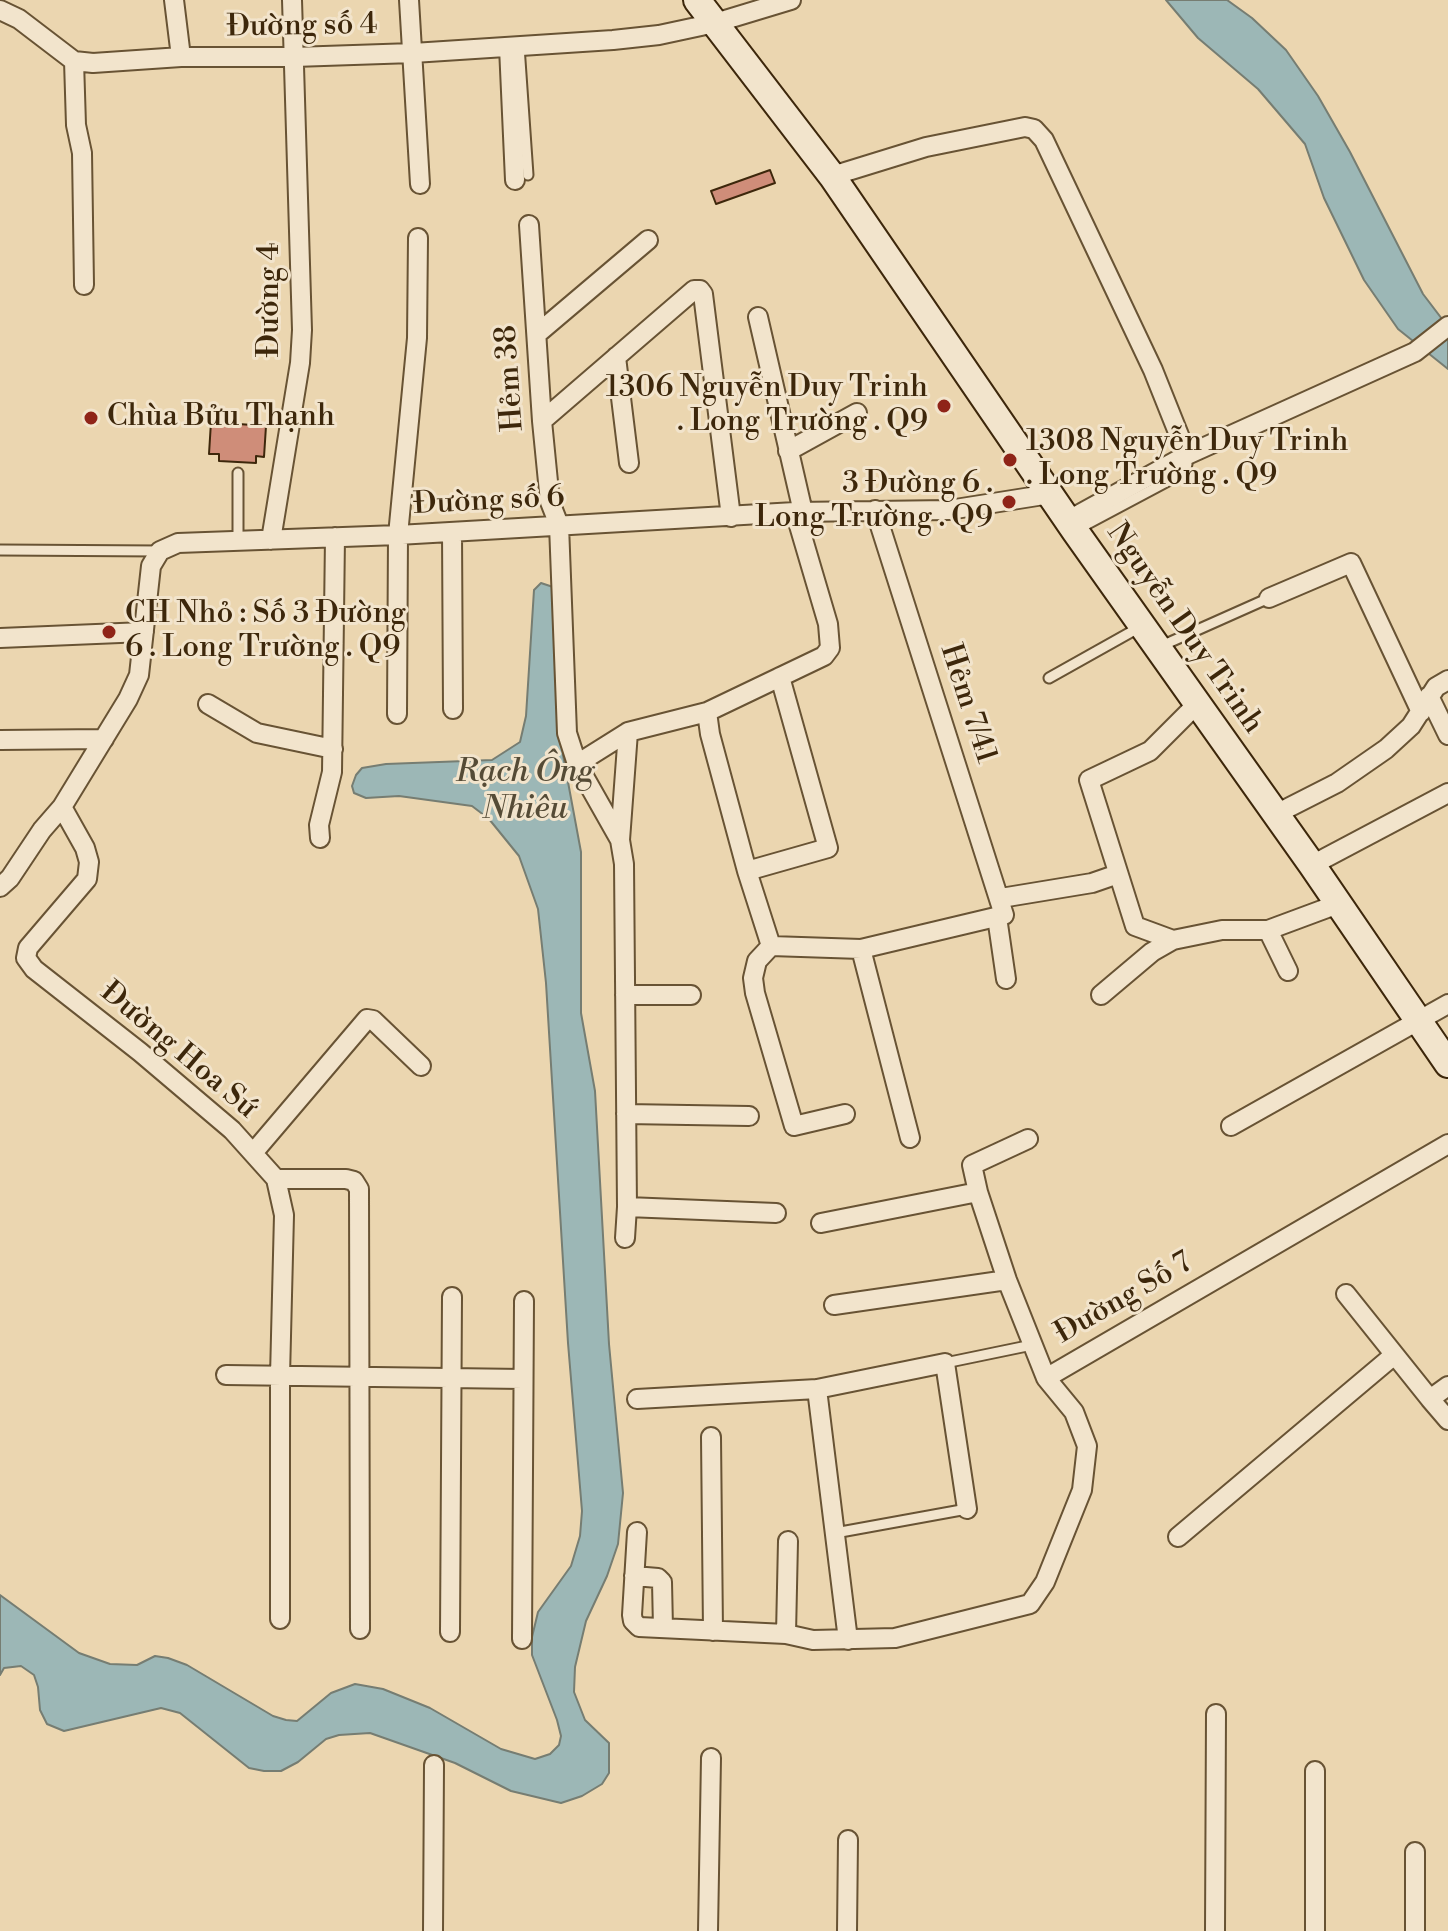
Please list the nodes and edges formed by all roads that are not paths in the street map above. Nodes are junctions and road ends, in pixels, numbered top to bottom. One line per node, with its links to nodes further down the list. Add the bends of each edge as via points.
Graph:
1 (174, 0): 11 (street)
2 (292, 0): 12 (street, Đường 4)
3 (409, 0): 10 (street)
4 (697, 0): 8 (main road, Nguyễn Duy Trinh)
5 (791, 0): 6 (street, Đường số 4)
6 (746, 7): 8 (street, Đường số 4)
7 (0, 10): 13 (street)
8 (715, 23): 9 (street, Đường số 4, via 636,38); 14 (main road, Nguyễn Duy Trinh)
9 (514, 46): 10 (street, Đường số 4); 15 (street)
10 (413, 53): 12 (street, Đường số 4); 16 (street)
11 (181, 57): 12 (street, Đường số 4); 13 (street, Đường số 4)
12 (294, 57): 41 (street, Đường 4, via 302,330)
13 (74, 61): 20 (street)
14 (832, 176): 28 (street, via 926,147 1034,129 1044,140 1153,370); 31 (main road, Nguyễn Duy Trinh)
15 (522, 178)
16 (420, 184)
17 (529, 225): 23 (street, Hẻm 38)
18 (418, 238): 38 (street, via 417,338)
19 (648, 240): 23 (street)
20 (84, 285)
21 (758, 317): 27 (street)
22 (1448, 326): 28 (street, via 1409,355)
23 (537, 334): 26 (street, Hẻm 38)
24 (616, 357): 26 (street); 29 (street); 34 (street, via 700,290)
25 (857, 413): 27 (street)
26 (542, 421): 35 (street, Hẻm 38, via 550,502)
27 (788, 451): 33 (street)
28 (1185, 456): 36 (street)
29 (629, 463)
30 (238, 473): 40 (lane)
31 (1050, 494): 32 (street, Đường số 6, via 949,510); 36 (main road, Nguyễn Duy Trinh)
32 (875, 510): 33 (street, Đường số 6); 74 (street, Hẻm 7/41)
33 (799, 512): 34 (street, Đường số 6); 49 (street, via 830,648)
34 (731, 517): 35 (street, Đường số 6)
35 (559, 525): 37 (street, Đường số 6); 63 (street, Hẻm 38, via 567,733)
36 (1072, 525): 45 (main road, Nguyễn Duy Trinh)
37 (452, 532): 38 (street, Đường số 6); 55 (street)
38 (398, 535): 39 (street, Đường số 6); 57 (street)
39 (335, 537): 41 (street, Đường số 6); 62 (street)
40 (238, 540): 41 (street, Đường số 6); 43 (street, Đường số 6, via 178,543)
41 (271, 540)
42 (0, 550): 43 (lane)
43 (160, 551): 46 (street, via 151,566)
44 (1269, 598): 48 (lane); 54 (street, via 1351,563)
45 (1143, 626): 48 (main road, Nguyễn Duy Trinh); 50 (lane)
46 (144, 632): 47 (street); 60 (street, via 139,675)
47 (0, 638)
48 (1159, 647): 53 (main road, Nguyễn Duy Trinh)
49 (780, 677): 56 (street); 70 (street, via 828,848)
50 (1049, 678)
51 (1448, 680): 54 (street)
52 (208, 704): 62 (street, via 257,733)
53 (1197, 704): 66 (main road, Nguyễn Duy Trinh); 71 (street, via 1150,751 1089,780)
54 (1425, 704): 59 (street); 66 (street, via 1411,726 1374,758)
55 (453, 709)
56 (707, 712): 58 (street); 70 (street)
57 (397, 714)
58 (628, 732): 63 (street); 68 (street)
59 (1448, 735)
60 (104, 739): 61 (street); 65 (street)
61 (0, 740)
62 (333, 749): 67 (street)
63 (577, 764): 68 (street, Hẻm 38)
64 (1448, 793): 69 (street)
65 (62, 807): 72 (street); 95 (street, Đường Hoa Sứ, via 85,848 87,879 28,948 26,958)
66 (1276, 814): 69 (main road, Nguyễn Duy Trinh)
67 (320, 838)
68 (620, 840): 81 (street)
69 (1312, 865): 73 (main road, Nguyễn Duy Trinh)
70 (747, 871): 77 (street)
71 (1118, 874): 74 (street); 76 (street, via 1135,926)
72 (0, 887)
73 (1338, 904): 75 (street); 85 (main road, Nguyễn Duy Trinh)
74 (1001, 910): 78 (street); 80 (street, Hẻm 7/41)
75 (1268, 930): 76 (street, via 1222,930); 79 (street)
76 (1173, 940): 83 (street)
77 (771, 946): 78 (street); 89 (street, via 757,961 753,978 794,1126)
78 (861, 949): 92 (street)
79 (1288, 971)
80 (1006, 979)
81 (625, 995): 82 (street); 88 (street)
82 (691, 995)
83 (1101, 995)
84 (1448, 1004): 85 (street)
85 (1417, 1019): 86 (main road, Nguyễn Duy Trinh); 91 (street)
86 (1448, 1064)
87 (421, 1066): 95 (street, via 367,1019)
88 (626, 1114): 90 (street); 98 (street)
89 (845, 1114)
90 (749, 1116)
91 (1231, 1126)
92 (910, 1138)
93 (1028, 1139): 97 (street, via 972,1165)
94 (1448, 1144): 114 (street, Đường Số 7)
95 (253, 1153): 96 (street, Đường Hoa Sứ)
96 (276, 1179): 111 (street, via 284,1215); 112 (street, via 346,1179 359,1189)
97 (978, 1192): 100 (street); 102 (street)
98 (627, 1207): 99 (street); 101 (street)
99 (776, 1213)
100 (821, 1223)
101 (625, 1238)
102 (1007, 1280): 106 (street); 107 (street)
103 (1346, 1294): 108 (street)
104 (452, 1297): 113 (street)
105 (524, 1301): 115 (street)
106 (834, 1305)
107 (1032, 1345): 109 (lane); 114 (street)
108 (1393, 1356): 119 (street); 125 (street)
109 (945, 1363): 117 (street); 122 (street)
110 (226, 1375): 111 (street)
111 (280, 1376): 112 (street); 128 (street)
112 (361, 1377): 113 (street); 130 (street)
113 (451, 1378): 115 (street); 132 (street)
114 (1046, 1378): 135 (street, Đường Số 7, via 1074,1412 1087,1446 1082,1490 1045,1582 1030,1604 895,1638)
115 (523, 1379): 134 (street)
116 (1448, 1386): 119 (street)
117 (817, 1389): 118 (street); 124 (street)
118 (637, 1399)
119 (1430, 1399): 120 (street)
120 (1448, 1420)
121 (711, 1437): 131 (street)
122 (967, 1509): 124 (lane)
123 (637, 1532): 127 (street)
124 (835, 1533): 135 (street)
125 (1178, 1537)
126 (788, 1541): 133 (street)
127 (634, 1576): 129 (street, via 662,1582); 129 (street, via 633,1621 639,1627)
128 (280, 1619)
129 (663, 1628): 131 (street)
130 (360, 1629)
131 (713, 1631): 133 (street)
132 (450, 1632)
133 (786, 1634): 135 (street)
134 (522, 1639)
135 (848, 1640)
136 (1216, 1714): 145 (street)
137 (711, 1758): 143 (street)
138 (434, 1765): 142 (street)
139 (1315, 1771): 146 (street)
140 (848, 1840): 144 (street)
141 (1415, 1852): 147 (street)
142 (433, 1931)
143 (708, 1931)
144 (847, 1931)
145 (1215, 1931)
146 (1315, 1931)
147 (1415, 1931)

